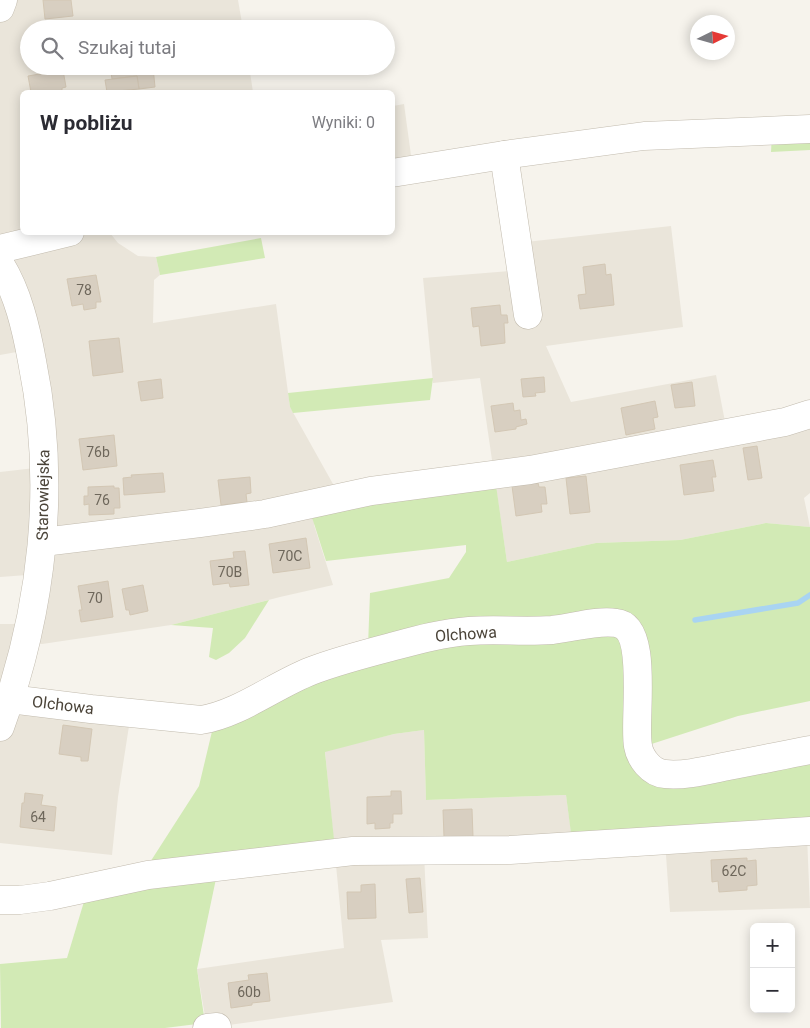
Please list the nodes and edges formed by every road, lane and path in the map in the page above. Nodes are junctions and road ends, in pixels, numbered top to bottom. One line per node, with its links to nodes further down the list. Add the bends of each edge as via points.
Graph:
1 (3, 0): 2 (street)
2 (0, 8)
3 (810, 129): 4 (street, via 644,136)
4 (504, 155): 5 (street); 9 (street)
5 (395, 173)
6 (58, 235): 7 (street)
7 (0, 249)
8 (0, 264): 11 (street, Starowiejska, via 11,285 26,330 42,416 45,470)
9 (528, 315)
10 (810, 414): 11 (street, via 785,422 530,470 371,491 247,516)
11 (43, 542): 12 (street, Starowiejska, via 34,601)
12 (8, 688): 13 (street, Starowiejska); 14 (street, Olchowa, via 91,709 201,720 226,713 296,678 346,658 436,634 550,630 618,622 630,631 634,641 638,745 653,770 663,774 688,773)
13 (0, 727)
14 (810, 750)
15 (810, 831): 16 (street, via 510,850 354,850 148,875 50,896)
16 (0, 900)

